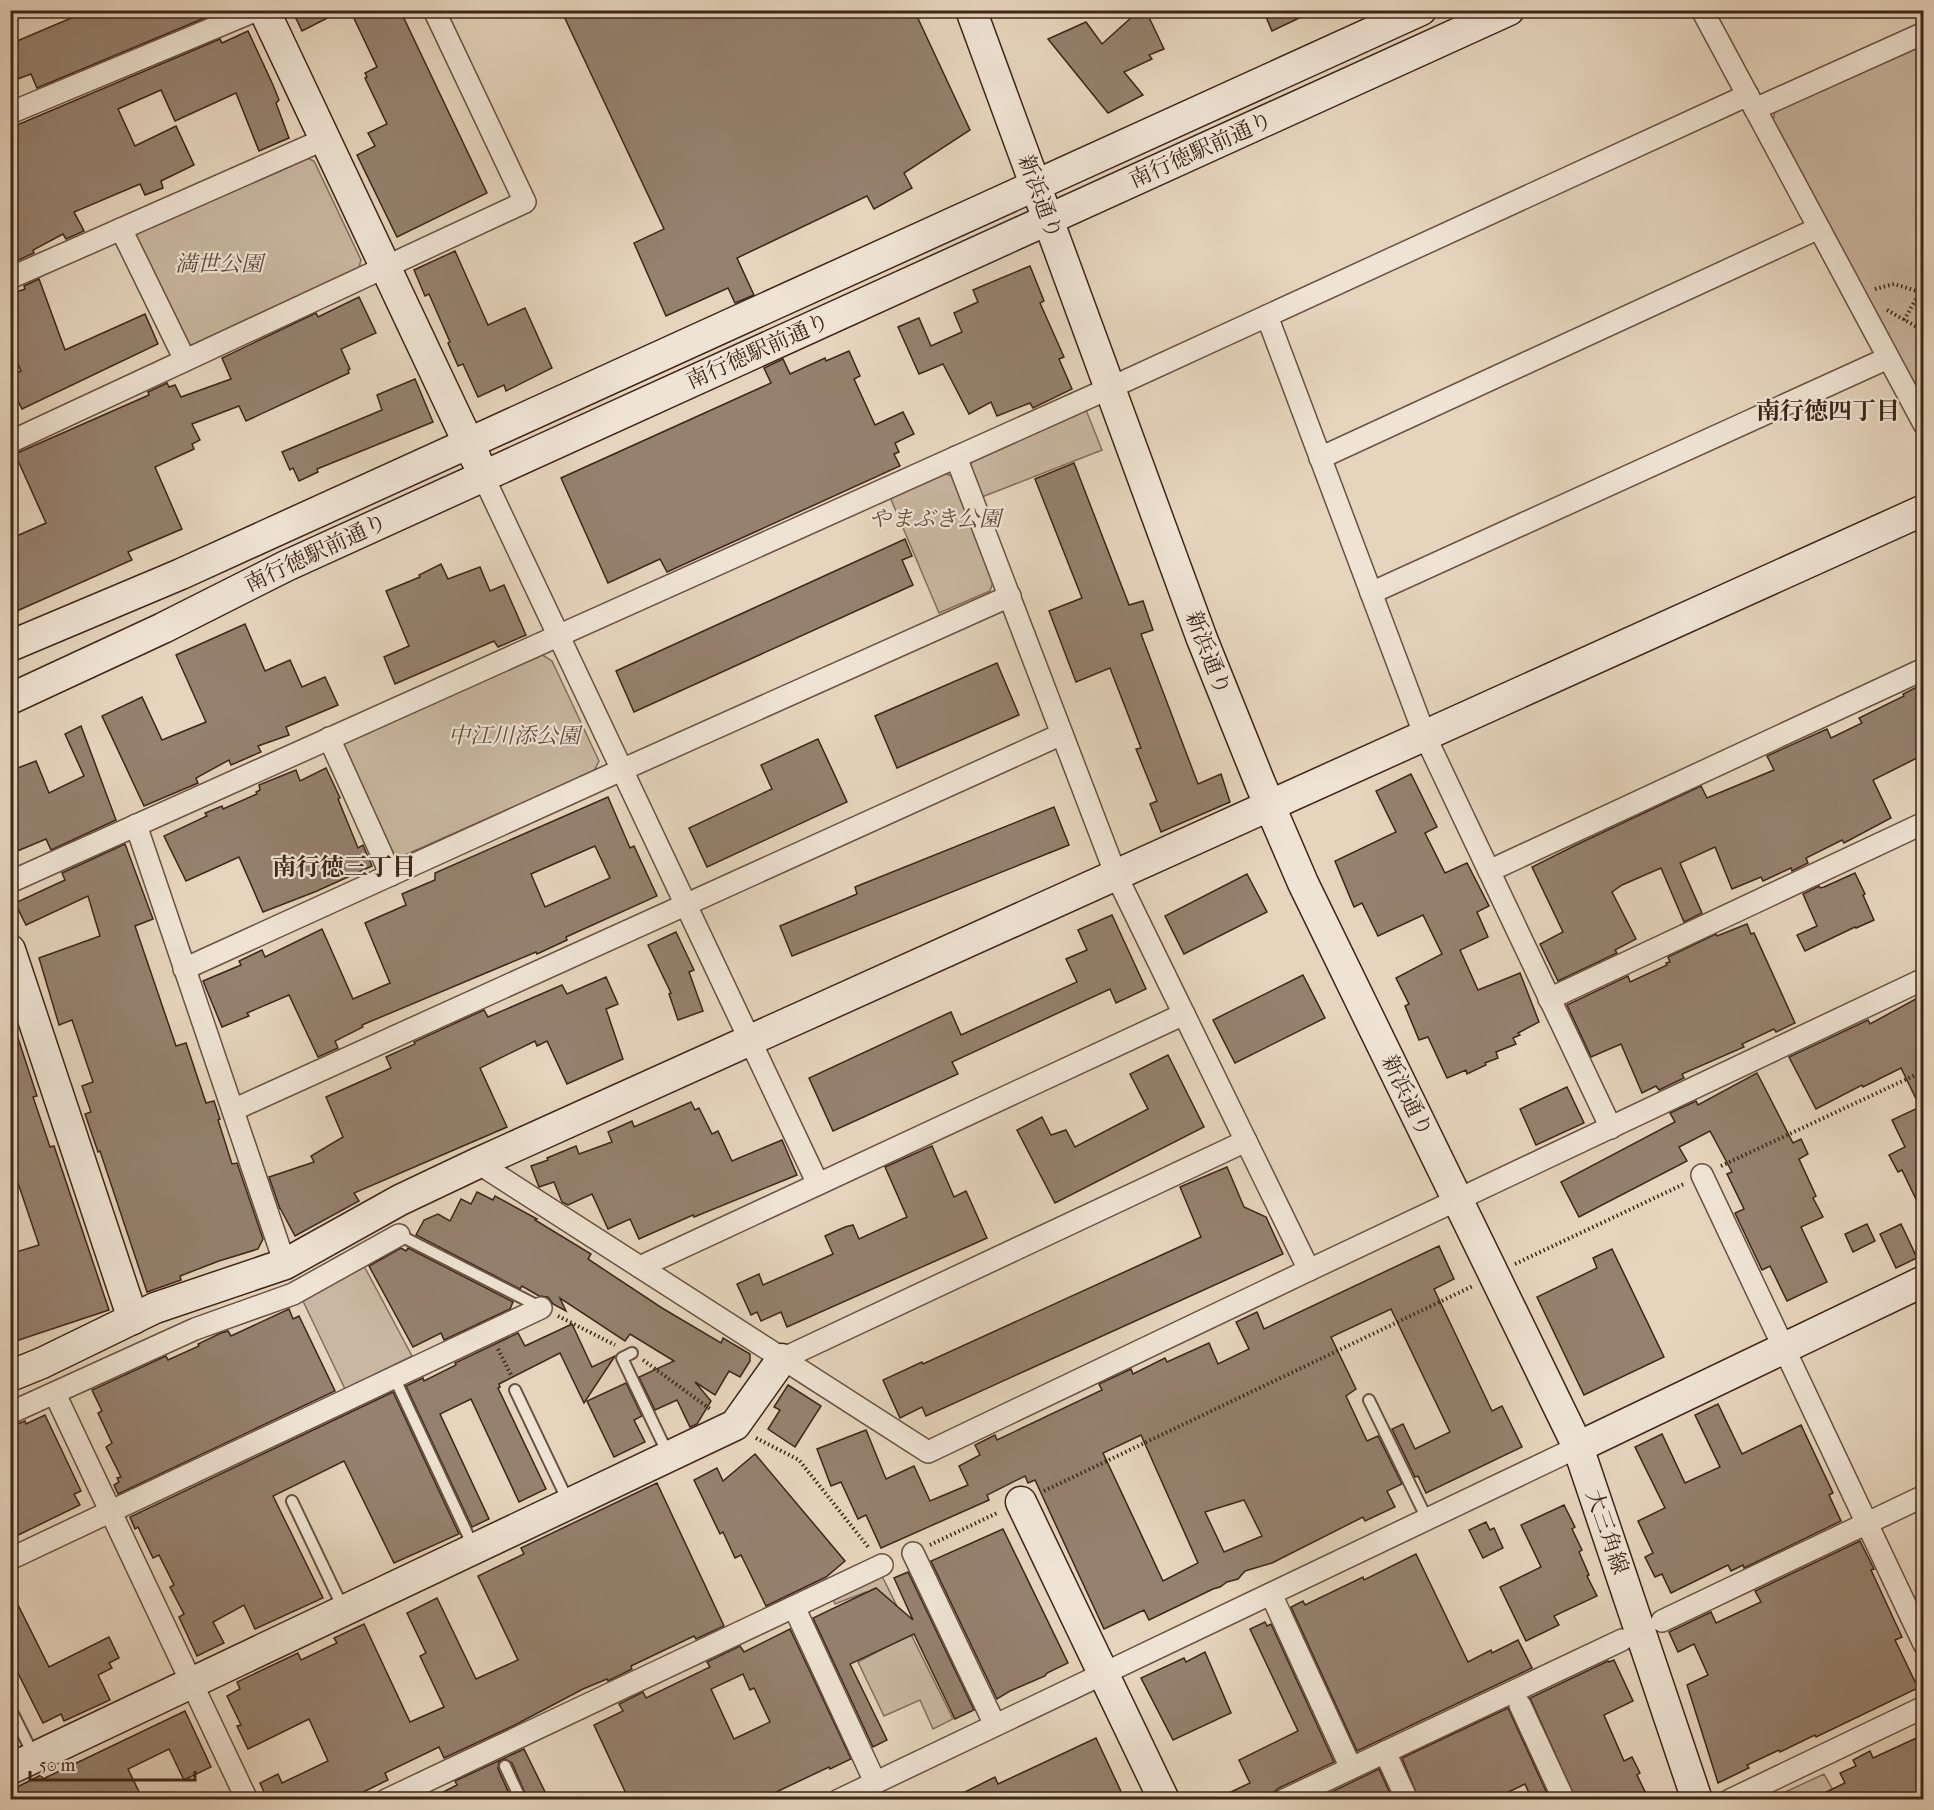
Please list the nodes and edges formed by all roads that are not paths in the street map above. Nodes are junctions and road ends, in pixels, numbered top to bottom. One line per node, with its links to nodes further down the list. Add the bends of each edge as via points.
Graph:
1 (257, 10): 10 (street)
2 (264, 10): 11 (street)
3 (434, 10): 16 (street, via 525,202)
4 (1421, 10): 12 (street, 南行徳駅前通り)
5 (1509, 10): 13 (street, 南行徳駅前通り)
6 (1702, 10): 9 (street)
7 (979, 13): 12 (street, 新浜通り)
8 (1923, 33): 9 (street)
9 (1751, 102): 14 (street); 18 (street)
10 (10, 113)
11 (324, 139): 15 (street); 16 (street)
12 (1035, 186): 13 (street, 新浜通り); 24 (street, 南行徳駅前通り)
13 (1048, 220): 21 (street, 新浜通り); 27 (street, 南行徳駅前通り)
14 (1819, 228): 19 (street, via 1876,314); 26 (street)
15 (121, 229): 17 (street); 20 (street)
16 (386, 267): 20 (street); 24 (street)
17 (10, 278)
18 (1267, 316): 21 (street); 26 (street)
19 (1888, 358): 22 (street); 29 (street)
20 (185, 360): 23 (street)
21 (1110, 388): 25 (street); 39 (street, 新浜通り, via 1202,639)
22 (1923, 424)
23 (12, 434)
24 (468, 443): 27 (street); 32 (street, 南行徳駅前通り, via 163,582)
25 (956, 457): 30 (street); 31 (street)
26 (1320, 458): 29 (street)
27 (483, 476): 31 (street); 34 (street, 南行徳駅前通り)
28 (1923, 510): 36 (street)
29 (1371, 593): 36 (street)
30 (1010, 596): 35 (street); 38 (street)
31 (558, 635): 37 (street); 38 (street)
32 (10, 646)
33 (1923, 669): 42 (street)
34 (10, 699)
35 (1062, 734): 44 (street); 46 (street)
36 (1425, 736): 39 (street); 42 (street)
37 (329, 738): 41 (street); 43 (street)
38 (622, 770): 43 (street); 46 (street)
39 (1270, 806): 44 (street); 59 (street, 新浜通り, via 1303,883)
40 (1923, 824): 50 (street)
41 (136, 825): 45 (street); 48 (street)
42 (1489, 871): 50 (street)
43 (391, 875): 48 (street)
44 (1116, 875): 51 (street); 52 (street)
45 (10, 882)
46 (686, 905): 52 (street); 53 (street)
47 (10, 950): 67 (street)
48 (184, 969): 53 (street)
49 (1923, 979): 54 (street)
50 (1549, 999): 54 (street)
51 (1184, 1014): 55 (street); 58 (street)
52 (750, 1041): 56 (street); 58 (street)
53 (233, 1110): 61 (street)
54 (1611, 1128): 59 (street)
55 (1246, 1141): 63 (street); 70 (street)
56 (478, 1163): 61 (street, via 400,1200); 62 (street)
57 (1702, 1175): 68 (street)
58 (818, 1184): 62 (street)
59 (1457, 1200): 63 (street); 64 (street, 新浜通り)
60 (399, 1235): 66 (lane); 74 (street, via 293,1294 195,1329)
61 (285, 1264): 67 (street)
62 (640, 1267): 70 (street)
63 (1309, 1270): 70 (street, via 928,1452)
64 (1486, 1279): 77 (street, 大三角線)
65 (1923, 1281): 68 (street)
66 (541, 1308): 72 (street)
67 (133, 1319): 71 (street)
68 (1784, 1347): 77 (street); 85 (street)
69 (632, 1353): 78 (lane, via 622,1358)
70 (782, 1359): 78 (street, via 733,1426)
71 (10, 1376)
72 (394, 1377): 83 (street); 86 (lane)
73 (515, 1390): 82 (lane)
74 (55, 1394): 76 (street); 83 (street)
75 (1369, 1400): 84 (lane)
76 (10, 1413)
77 (1578, 1447): 84 (street); 115 (street, 大三角線)
78 (669, 1457): 82 (street)
79 (1923, 1496): 85 (street)
80 (292, 1500): 92 (lane)
81 (1021, 1502): 96 (street)
82 (570, 1503): 86 (street)
83 (110, 1511): 88 (street); 97 (street)
84 (1427, 1519): 90 (street)
85 (1867, 1523): 93 (street); 95 (street)
86 (475, 1549): 92 (street)
87 (913, 1553): 101 (street)
88 (10, 1559)
89 (882, 1565): 91 (street)
90 (1271, 1594): 96 (street); 105 (street)
91 (794, 1607): 106 (street); 109 (street)
92 (344, 1610): 97 (street)
93 (1662, 1621)
94 (1622, 1640): 102 (street)
95 (1923, 1644)
96 (1103, 1674): 101 (street); 112 (street)
97 (192, 1682): 103 (street); 108 (street)
98 (1520, 1705): 114 (street)
99 (1923, 1707): 116 (street)
100 (10, 1708): 103 (lane)
101 (995, 1725): 106 (street)
102 (1385, 1752): 105 (street); 113 (street)
103 (23, 1763)
104 (505, 1766): 110 (lane)
105 (1351, 1768): 107 (street)
106 (875, 1782): 111 (street)
107 (1292, 1798)
108 (247, 1800)
109 (387, 1800)
110 (521, 1800)
111 (838, 1800)
112 (1164, 1800)
113 (1407, 1800)
114 (1563, 1800)
115 (1697, 1800)
116 (1730, 1800)

